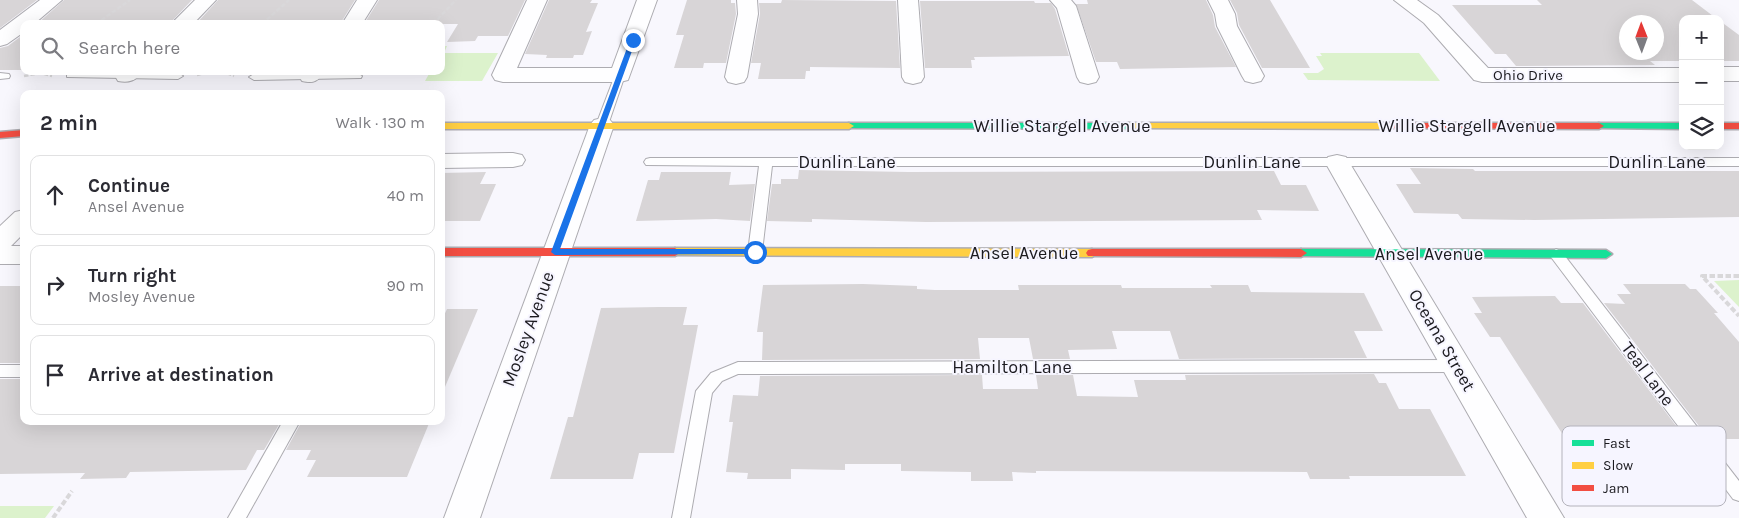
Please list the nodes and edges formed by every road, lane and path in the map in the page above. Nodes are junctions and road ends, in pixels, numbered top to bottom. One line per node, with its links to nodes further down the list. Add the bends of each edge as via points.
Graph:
1 (52, 0): 14 (street)
2 (130, 0): 15 (path)
3 (206, 0): 16 (street)
4 (289, 0): 17 (path)
5 (368, 0): 18 (street)
6 (456, 0): 19 (path)
7 (537, 0): 28 (street, via 524,22 520,40 503,75)
8 (647, 0): 28 (street, Mosley Avenue)
9 (747, 0): 34 (street, via 748,14)
10 (908, 0): 35 (street)
11 (1060, 0): 31 (street, via 1066,6)
12 (1218, 0): 32 (street, via 1225,14 1226,26)
13 (1404, 0): 22 (street, Ohio Drive, via 1432,19 1482,75)
14 (26, 20)
15 (102, 20)
16 (185, 20)
17 (266, 20)
18 (355, 20)
19 (437, 20)
20 (20, 25): 21 (street)
21 (0, 40)
22 (1679, 74)
23 (1724, 74): 24 (street)
24 (1739, 74)
25 (154, 75): 29 (lane)
26 (293, 75): 33 (lane)
27 (334, 75): 30 (lane)
28 (620, 75): 36 (lane, Mosley Avenue)
29 (178, 76)
30 (357, 76)
31 (1088, 76)
32 (1253, 76)
33 (254, 77)
34 (736, 77)
35 (913, 77)
36 (602, 125): 37 (street, Willie Stargell Avenue); 38 (street, Willie Stargell Avenue); 52 (street, Mosley Avenue)
37 (445, 126)
38 (1679, 126)
39 (1724, 126): 40 (street)
40 (1739, 126)
41 (20, 133): 42 (street)
42 (0, 135)
43 (513, 160): 44 (street)
44 (445, 161)
45 (650, 162): 46 (lane, Dunlin Lane)
46 (766, 162): 47 (lane, Dunlin Lane); 53 (lane)
47 (1338, 162): 48 (lane, Dunlin Lane); 55 (street, Oceana Street)
48 (1739, 162)
49 (20, 222): 50 (street)
50 (0, 241)
51 (445, 252): 52 (street, Ansel Avenue)
52 (555, 252): 53 (street, Ansel Avenue); 71 (street, Mosley Avenue)
53 (755, 252): 55 (street, Ansel Avenue)
54 (20, 254): 58 (street)
55 (1392, 254): 56 (street, Ansel Avenue); 61 (street, Oceana Street)
56 (1556, 254): 57 (street, Ansel Avenue); 65 (lane, Teal Lane)
57 (1606, 254)
58 (0, 255)
59 (1739, 276): 60 (path, via 1702,276)
60 (1739, 316)
61 (1457, 366): 72 (lane, Hamilton Lane, via 745,367 728,370 712,379 704,391); 73 (street, Oceana Street)
62 (0, 371): 63 (lane)
63 (20, 371)
64 (290, 425): 70 (lane)
65 (1687, 426)
66 (1726, 477): 68 (lane, Teal Lane)
67 (72, 491): 69 (path)
68 (1739, 494)
69 (53, 518)
70 (237, 518)
71 (462, 518)
72 (681, 518)
73 (1546, 518)

